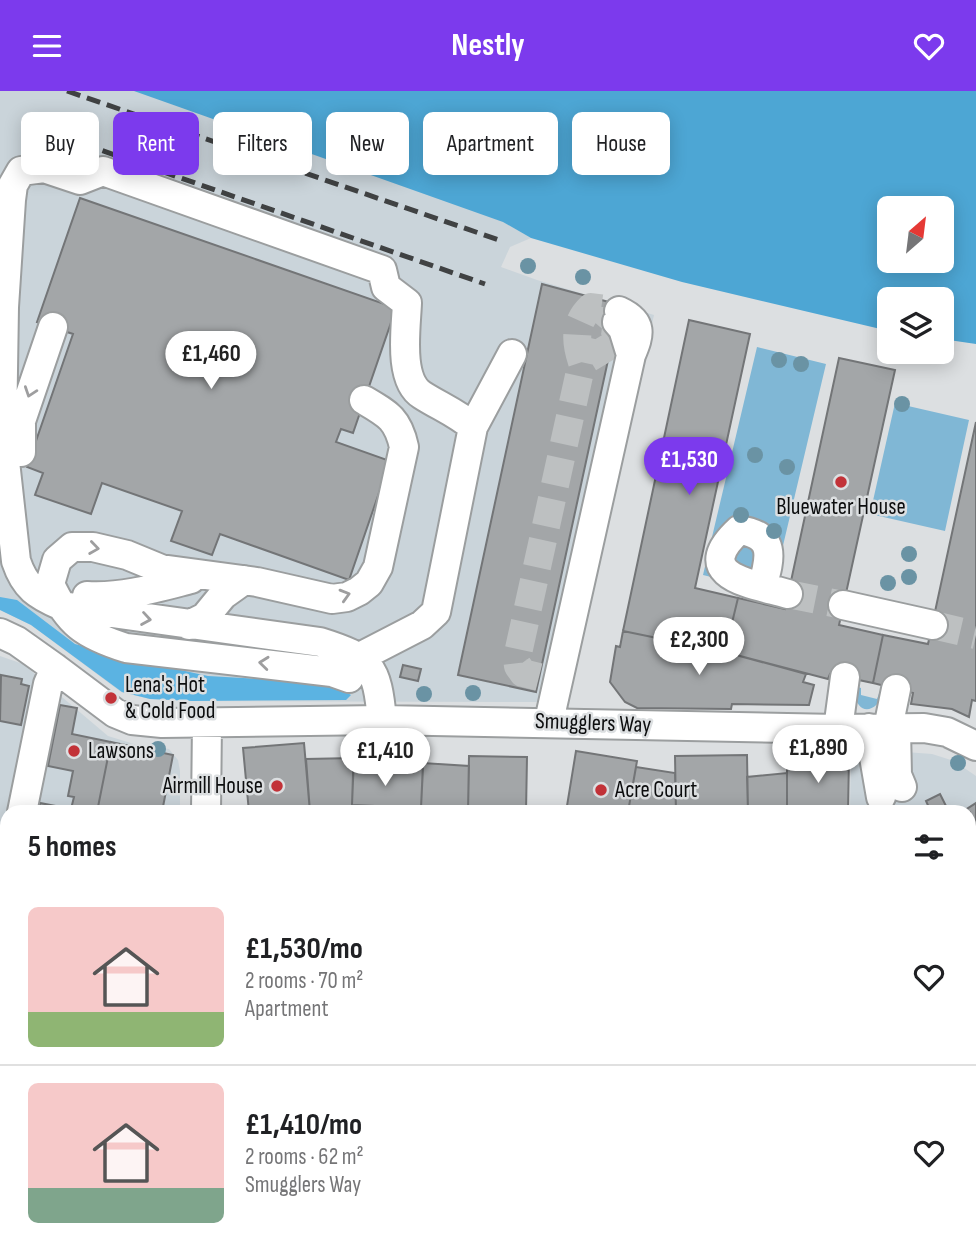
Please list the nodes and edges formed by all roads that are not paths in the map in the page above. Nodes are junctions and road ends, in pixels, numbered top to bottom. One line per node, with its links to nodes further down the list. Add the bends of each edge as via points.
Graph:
1 (618, 317): 4 (street, via 628,316 639,330 638,339)
2 (53, 327): 9 (street, one-way to 9, via 20,433)
3 (512, 354): 6 (street)
4 (619, 359): 17 (street, via 610,375 546,672); 21 (street)
5 (364, 400): 8 (street, one-way to 5, via 332,599 347,597 369,583 378,567 404,447 394,420)
6 (473, 426): 9 (street, via 419,394 409,380 407,303 386,287 382,270 103,171 80,180 44,167 21,171 13,185 6,239 2,434 16,561 22,577 38,595); 14 (street, via 436,612 422,625)
7 (201, 576): 8 (street); 9 (street, via 108,598 64,593); 9 (street, one-way to 7, via 57,560 72,547 93,547 161,569)
8 (244, 580): 11 (street, via 223,595 205,617)
9 (48, 585): 11 (street, one-way to 11); 16 (street, one-way to 9, via 126,648 97,639 72,621)
10 (844, 605): 12 (street)
11 (189, 625): 14 (street, via 320,642)
12 (933, 625)
13 (0, 633): 15 (street, Smugglers Way)
14 (360, 657): 16 (street, via 347,670); 20 (street, via 379,683)
15 (55, 668): 22 (street, Smugglers Way, via 115,713 132,720); 27 (street)
16 (332, 671): 20 (street, via 351,678 364,692)
17 (539, 677)
18 (845, 677): 24 (street)
19 (896, 689): 23 (street)
20 (374, 720): 21 (street, Smugglers Way); 22 (street, Smugglers Way)
21 (549, 721): 24 (street, Smugglers Way)
22 (207, 722): 28 (street)
23 (884, 728): 24 (street, Smugglers Way); 25 (street, Smugglers Way, via 947,732); 26 (street)
24 (838, 729)
25 (976, 746)
26 (891, 792)
27 (23, 805)
28 (206, 805)

